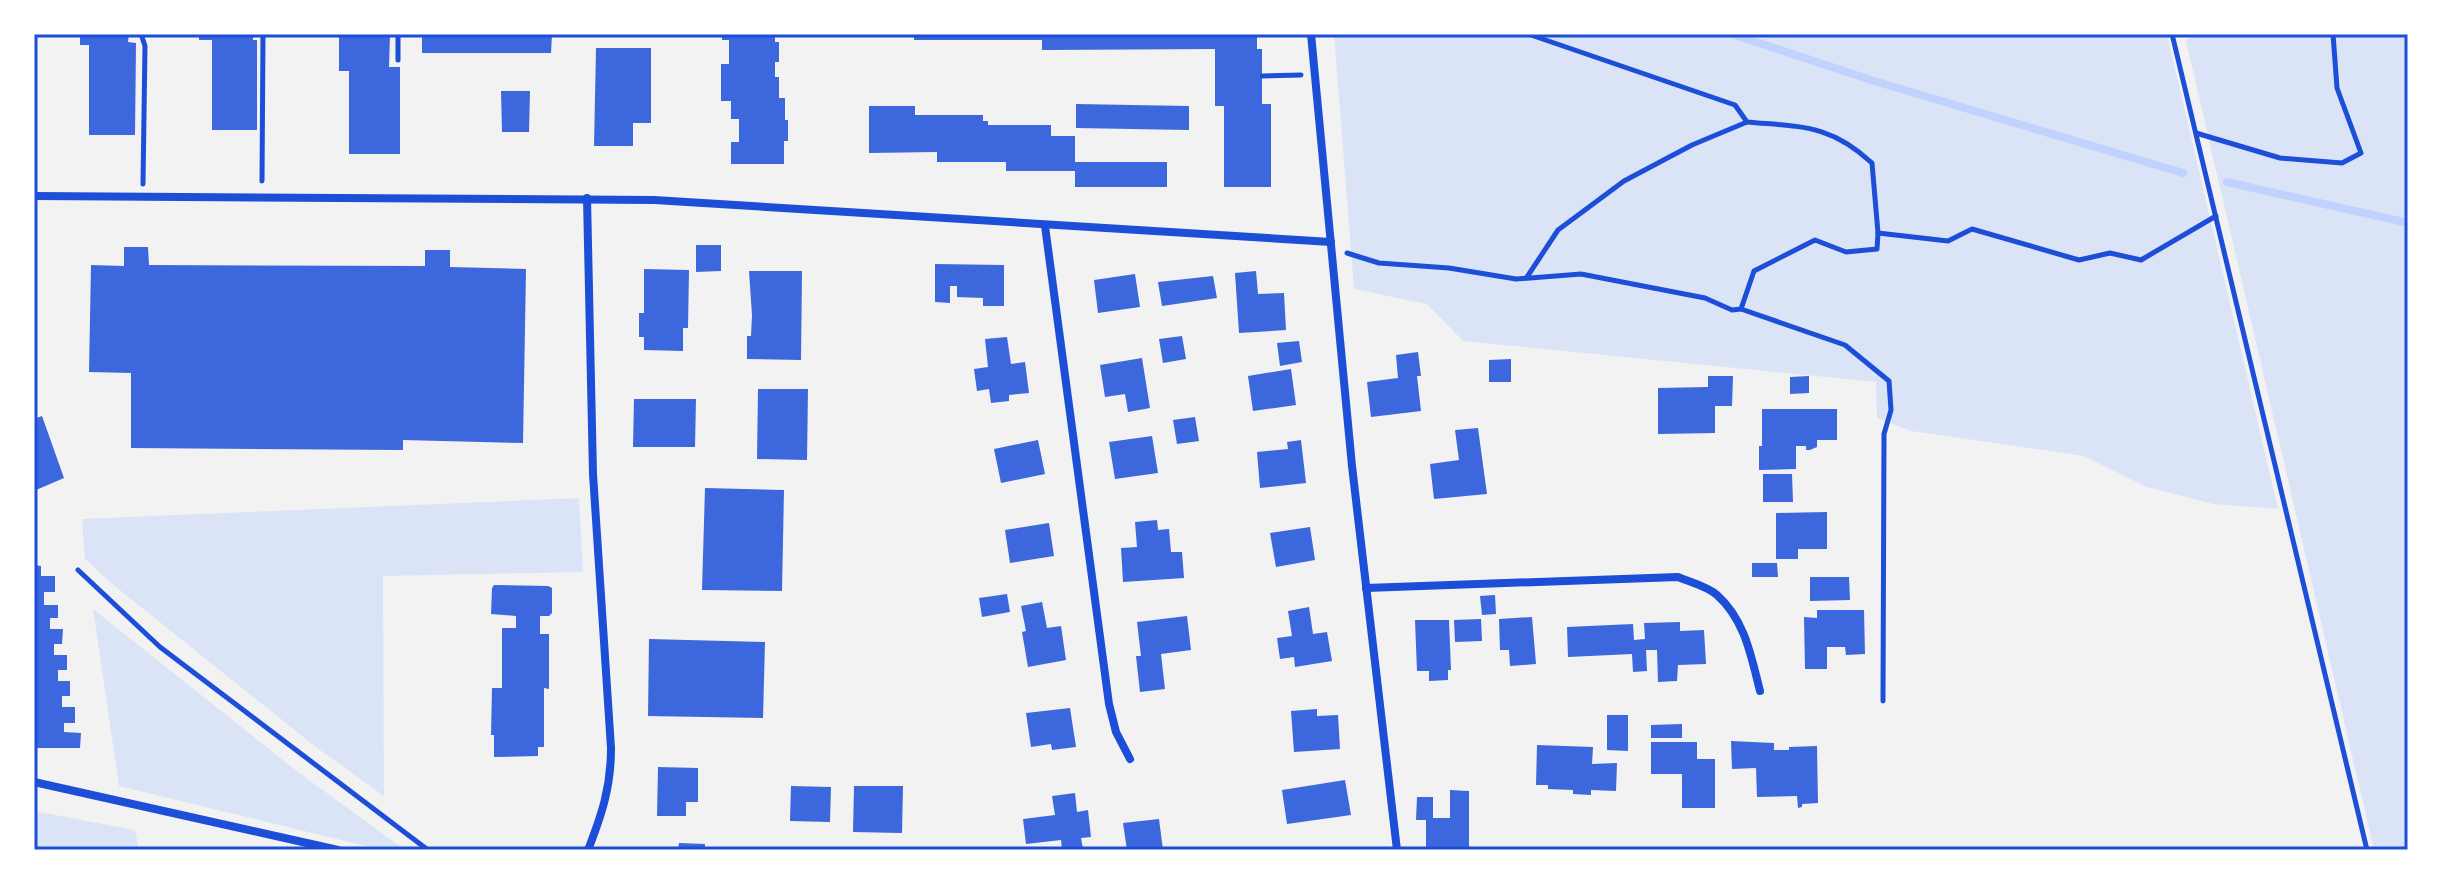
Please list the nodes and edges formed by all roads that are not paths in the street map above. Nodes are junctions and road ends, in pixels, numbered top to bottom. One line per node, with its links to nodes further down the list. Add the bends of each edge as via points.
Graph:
1 (1311, 34): 5 (street)
2 (34, 196): 3 (street)
3 (587, 198): 4 (street); 11 (street, via 593,474 611,748 611,780)
4 (1045, 226): 5 (street); 8 (street, via 1109,704)
5 (1331, 245): 6 (street)
6 (1366, 588): 7 (street, via 1678,577 1716,594 1734,615 1745,633); 12 (street)
7 (1760, 691)
8 (1130, 759)
9 (34, 782): 10 (street)
10 (338, 850)
11 (588, 850)
12 (1397, 850)

